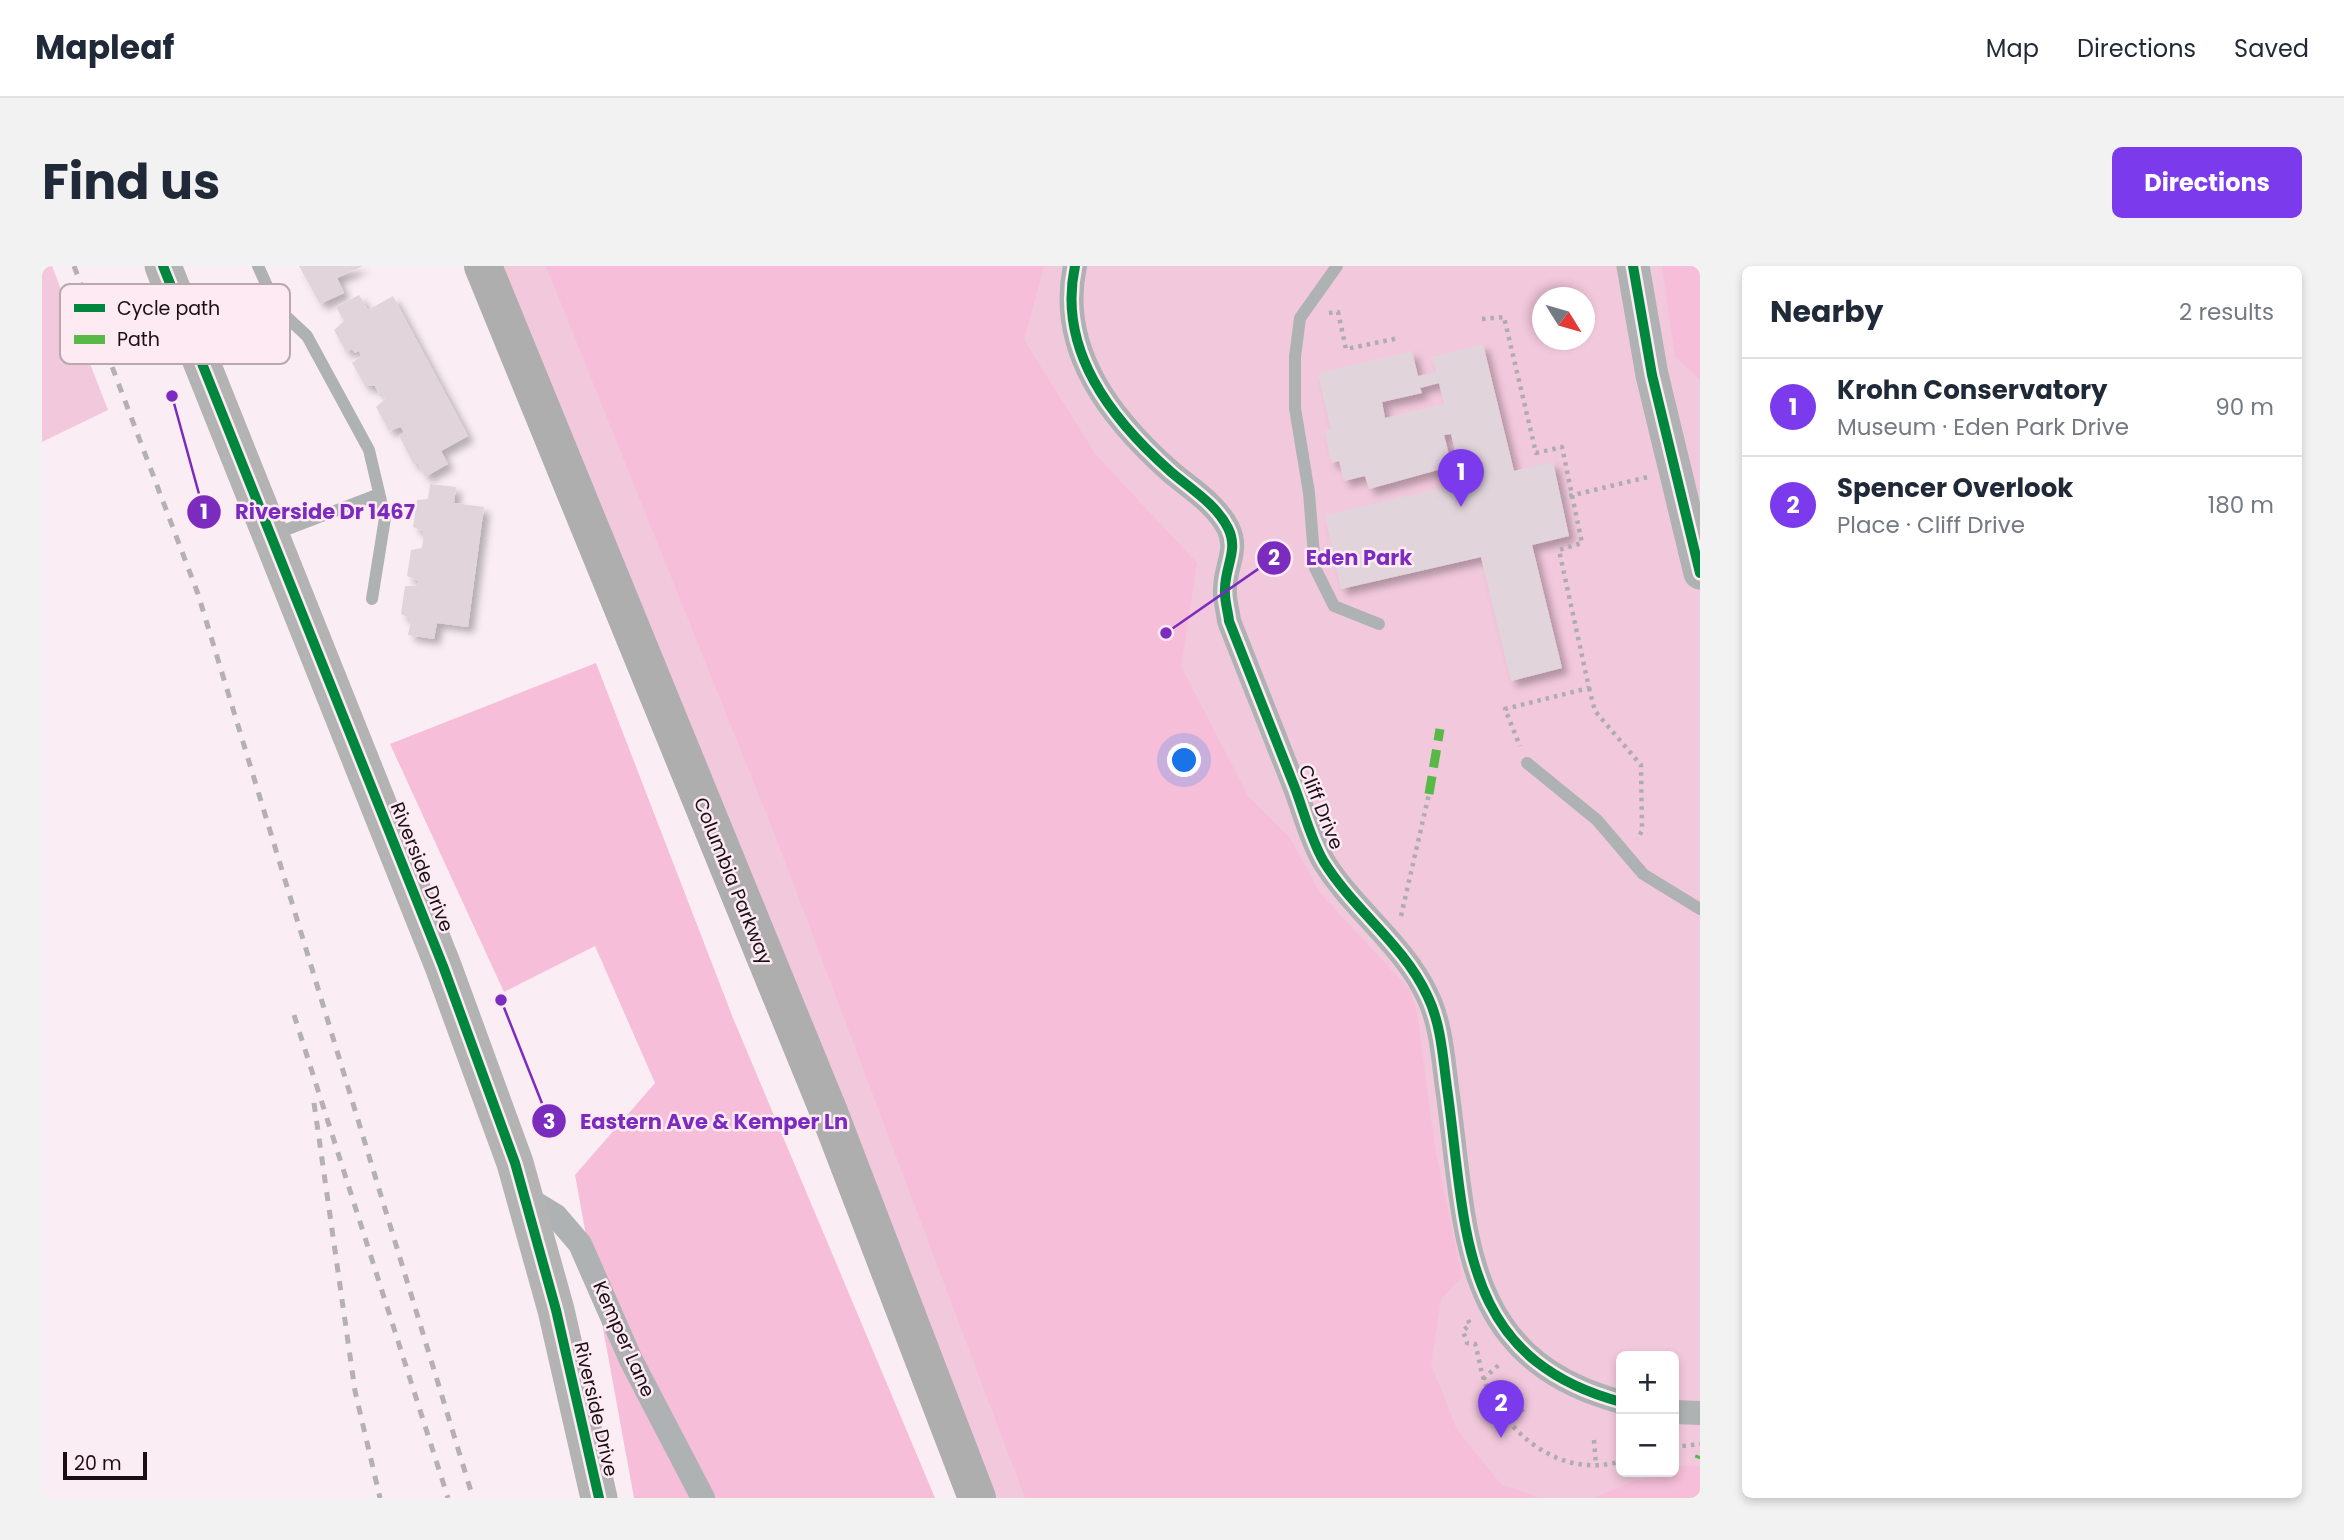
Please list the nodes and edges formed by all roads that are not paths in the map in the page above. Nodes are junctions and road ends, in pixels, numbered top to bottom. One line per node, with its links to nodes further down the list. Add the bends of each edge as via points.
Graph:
1 (163, 266): 7 (main road, Riverside Drive)
2 (258, 266): 8 (lane)
3 (483, 266): 24 (highway, Columbia Parkway, via 828,1110)
4 (1074, 266): 19 (street, Cliff Drive, via 1071,321 1091,378 1122,421 1218,512 1228,529 1234,547 1224,591 1229,621 1322,860 1428,996 1440,1040 1470,1249 1482,1289 1516,1346 1559,1377)
5 (1337, 266): 15 (lane, via 1300,318 1295,408 1315,568 1334,606)
6 (1633, 266): 13 (street, via 1652,375)
7 (170, 284)
8 (266, 284)
9 (290, 320): 11 (lane, via 307,336 369,450)
10 (203, 364): 12 (main road, Riverside Drive)
11 (380, 494): 12 (lane); 14 (lane, via 385,518)
12 (273, 535): 18 (main road, Riverside Drive, via 443,966)
13 (1700, 573)
14 (372, 599)
15 (1379, 624)
16 (1527, 763): 17 (lane, via 1597,820 1643,874)
17 (1700, 909)
18 (525, 1197): 22 (main road, Riverside Drive); 23 (street, Kemper Lane, via 556,1216 580,1244 631,1360)
19 (1616, 1401)
20 (1679, 1412): 21 (street)
21 (1700, 1413)
22 (598, 1498)
23 (703, 1498)
24 (977, 1498)

